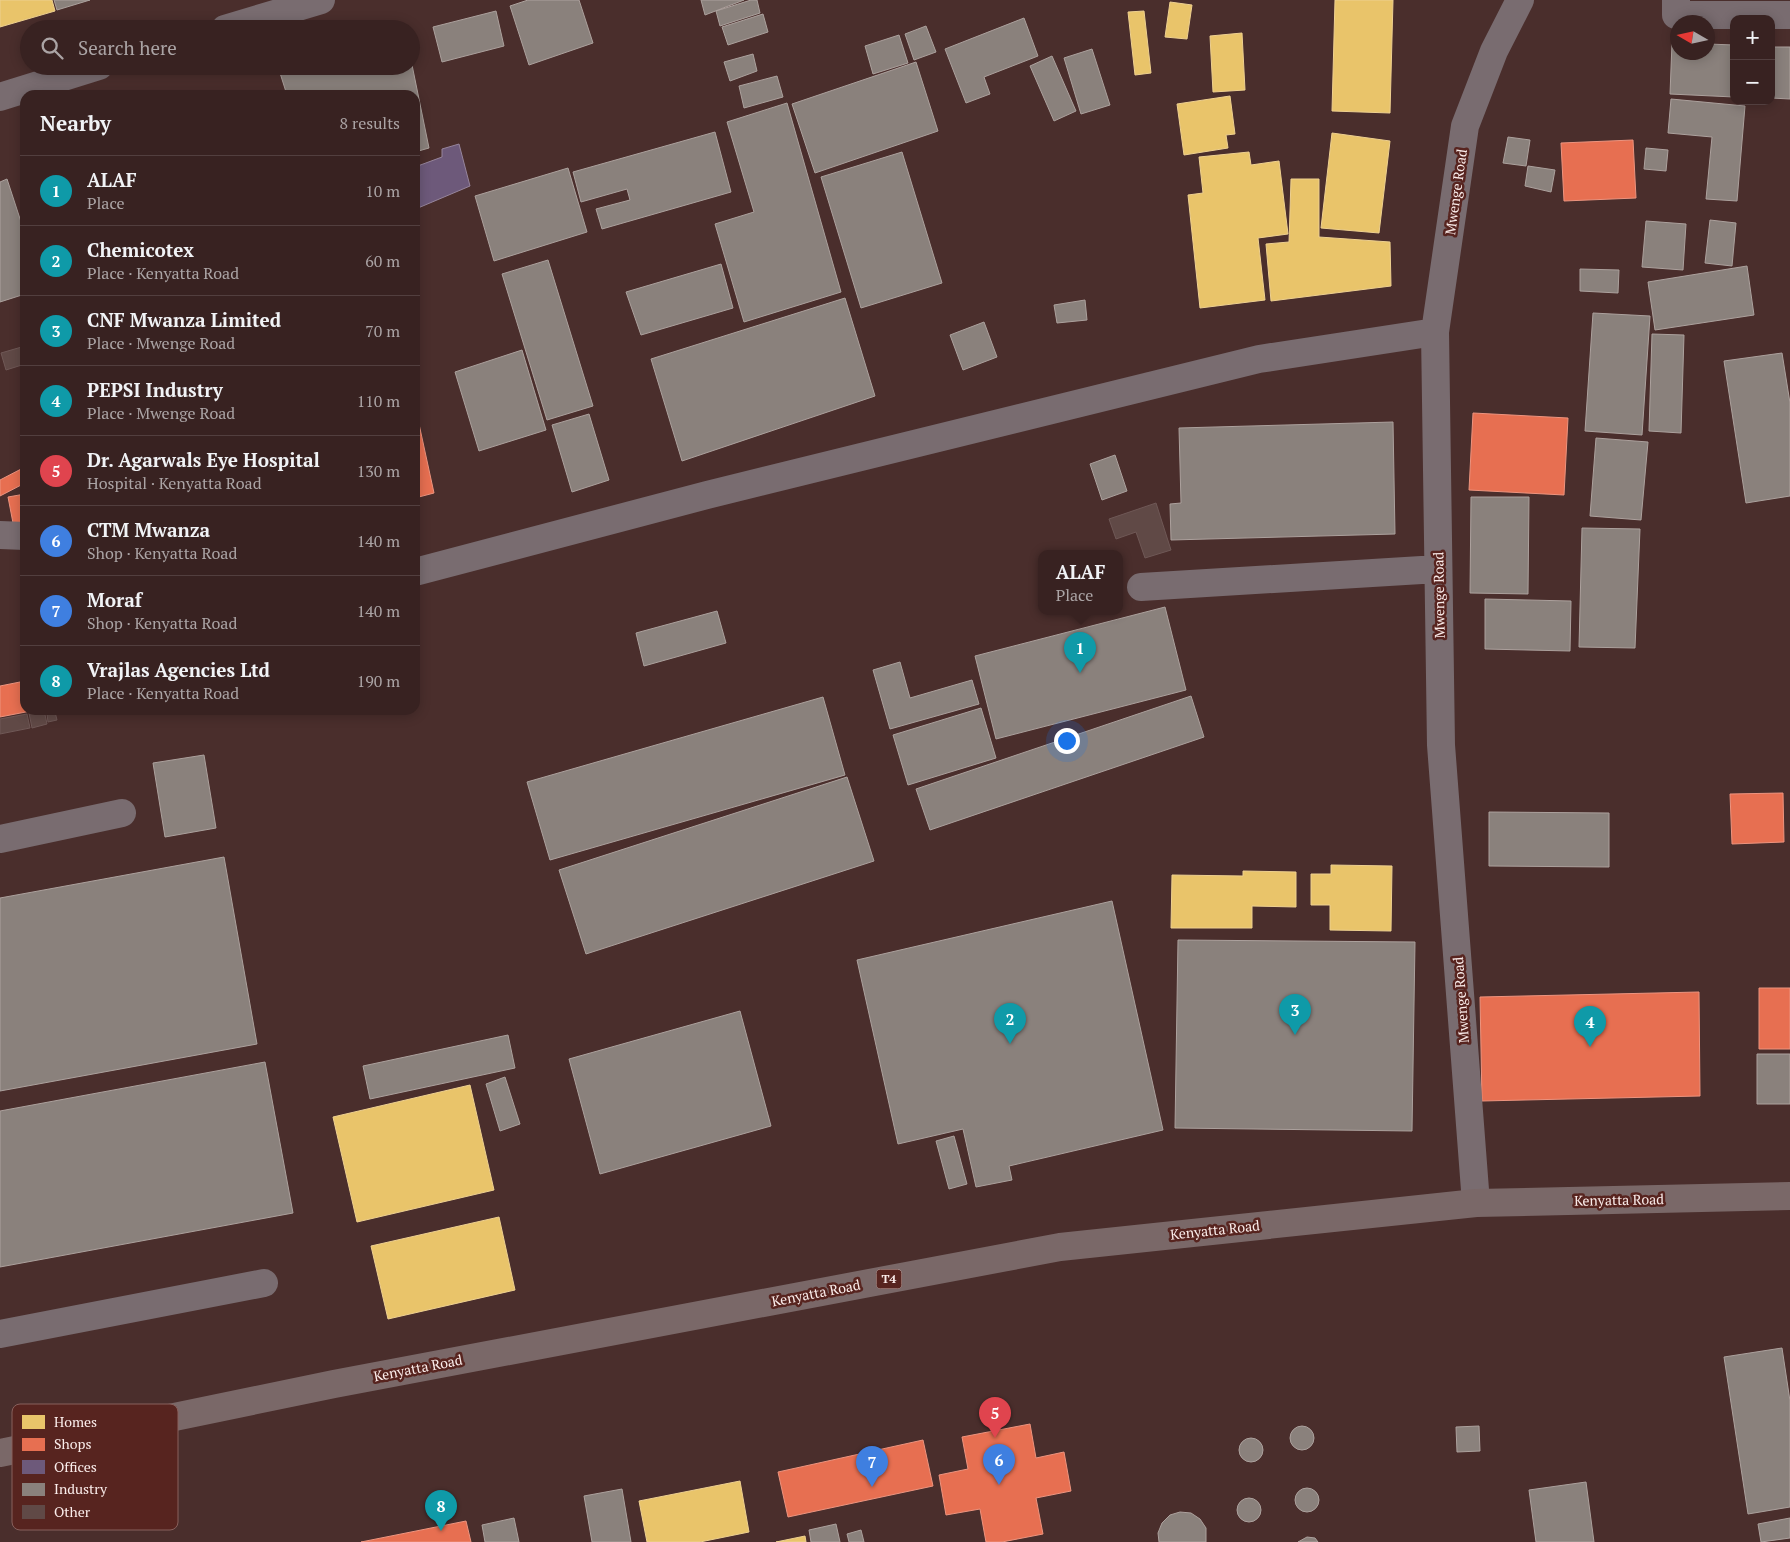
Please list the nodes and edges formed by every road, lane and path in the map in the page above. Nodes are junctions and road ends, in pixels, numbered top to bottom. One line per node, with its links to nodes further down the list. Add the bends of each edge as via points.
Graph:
1 (321, 0): 5 (street)
2 (1520, 0): 11 (street, Mwenge Road, via 1494,51 1466,126)
3 (1676, 0): 4 (street, via 1676,15)
4 (1790, 15)
5 (255, 20)
6 (84, 75): 7 (street)
7 (65, 86): 8 (street)
8 (41, 90)
9 (20, 94): 10 (street)
10 (0, 97)
11 (1435, 332): 14 (street, Mwenge Road); 15 (street, via 1259,358 707,495)
12 (0, 535): 13 (street)
13 (20, 536)
14 (1438, 569): 16 (street); 20 (street, Mwenge Road, via 1441,745)
15 (420, 571)
16 (1141, 586)
17 (122, 813): 18 (street)
18 (0, 839)
19 (1790, 1196): 20 (highway, Kenyatta Road / T4)
20 (1476, 1203): 23 (highway, Kenyatta Road / T4, via 1060,1246)
21 (264, 1283): 22 (street)
22 (0, 1334)
23 (178, 1416)

